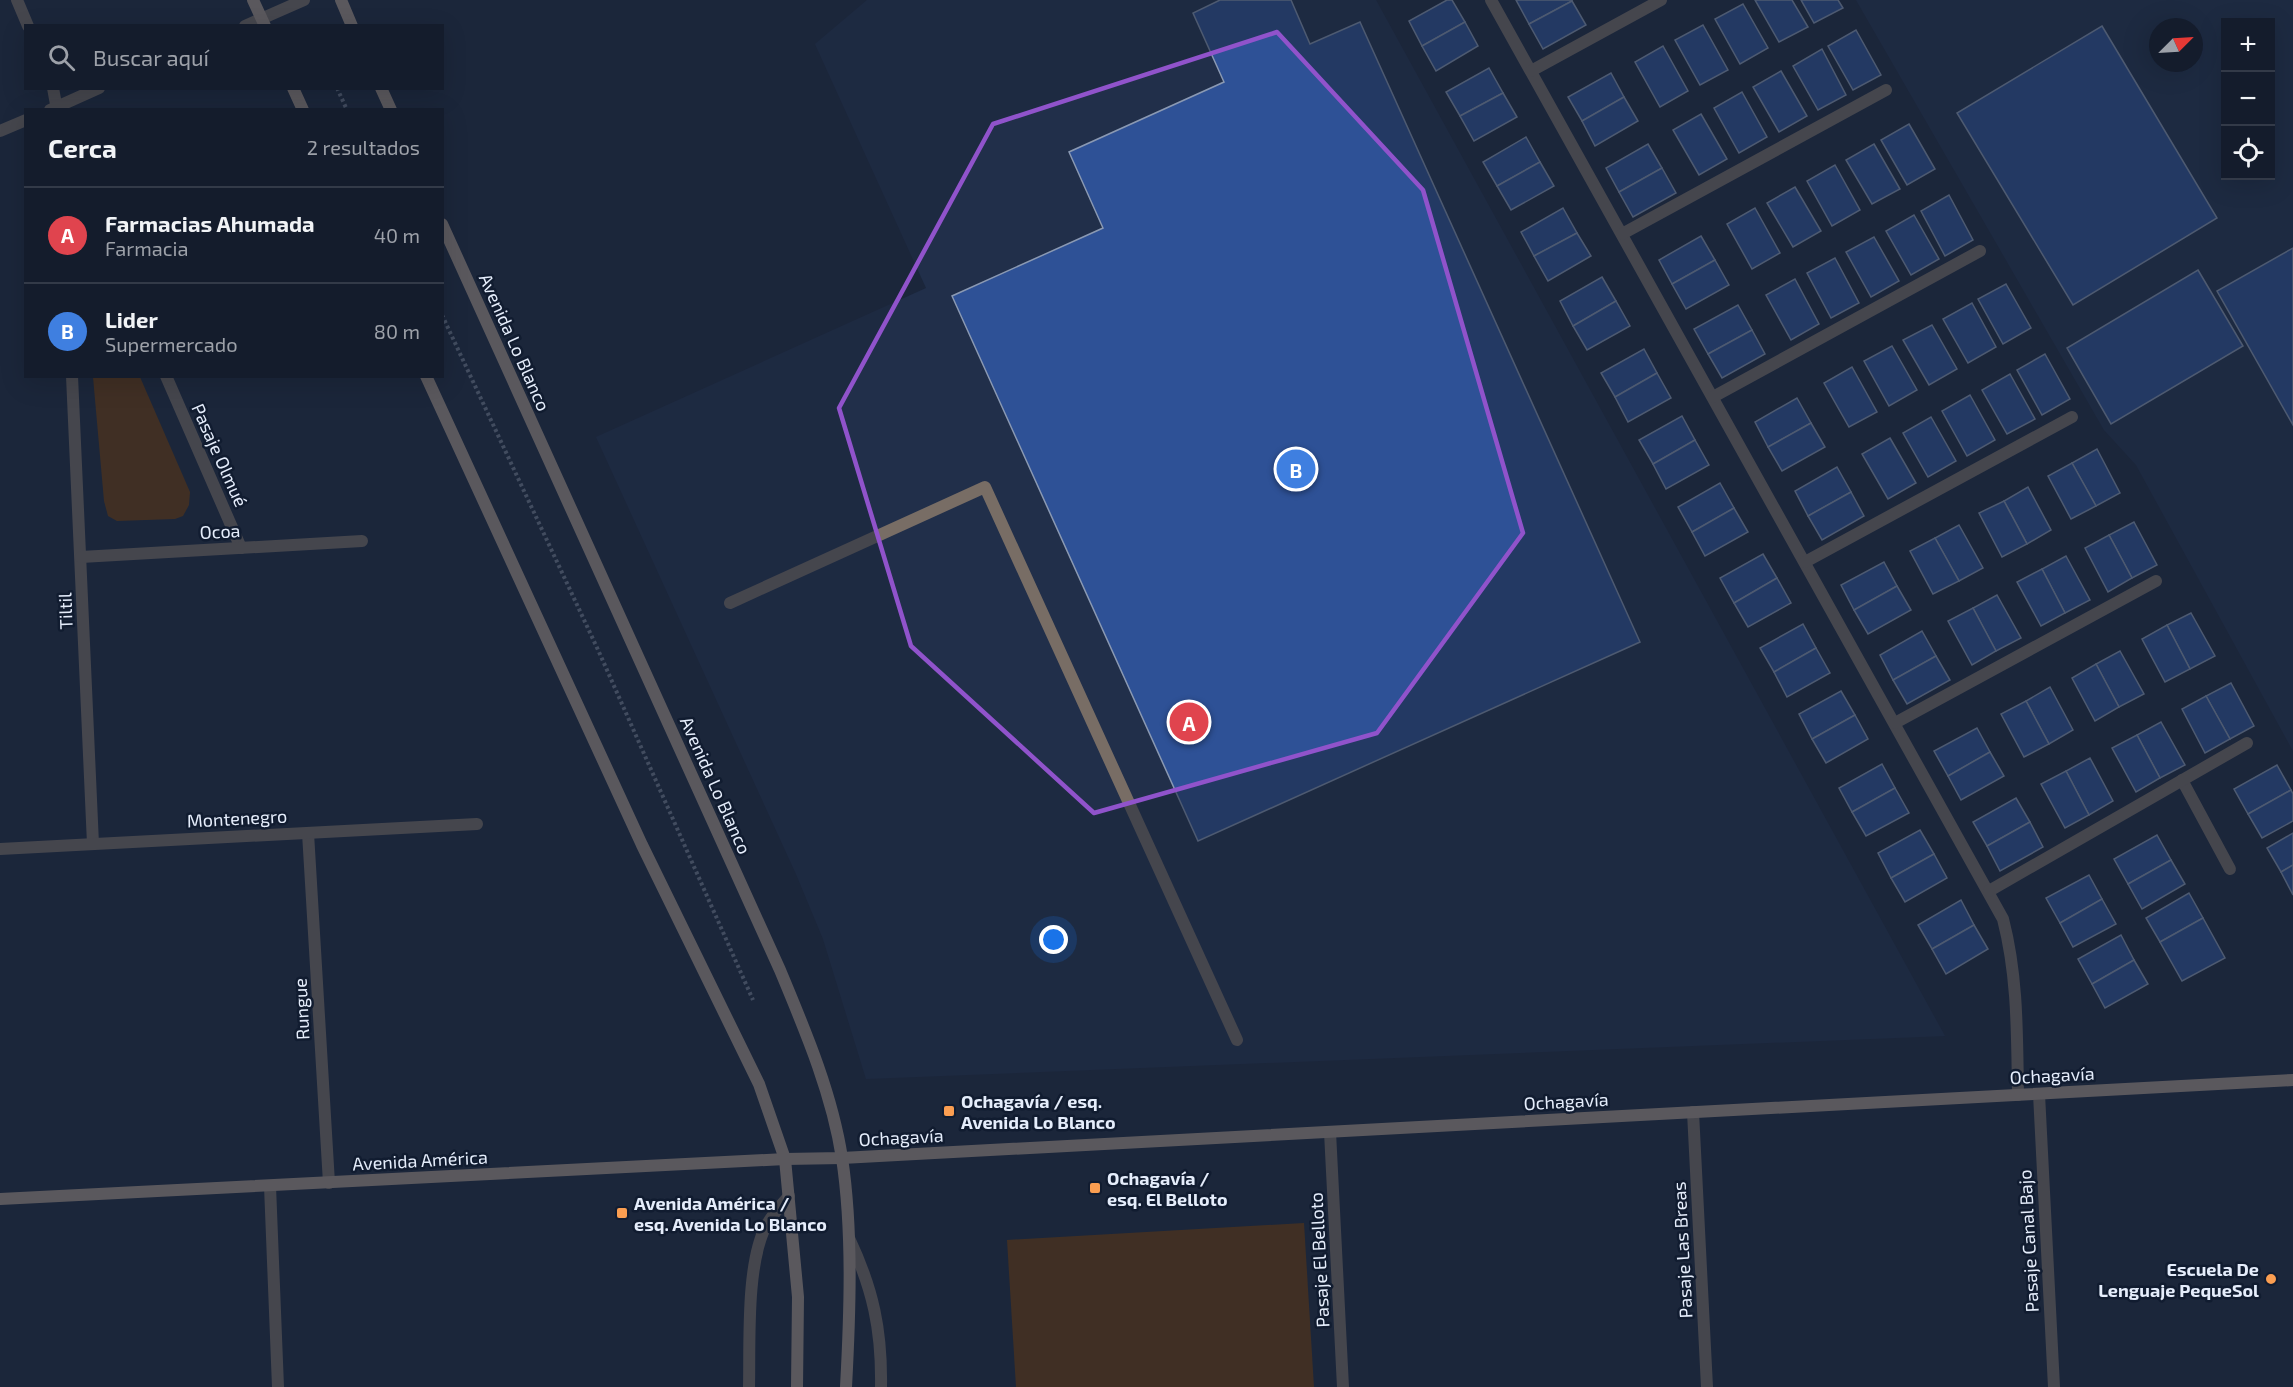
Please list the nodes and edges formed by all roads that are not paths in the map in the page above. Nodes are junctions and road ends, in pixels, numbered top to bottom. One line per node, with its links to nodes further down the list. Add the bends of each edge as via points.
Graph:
1 (17, 0): 8 (street)
2 (253, 0): 7 (main road)
3 (304, 0): 7 (street)
4 (340, 0): 9 (main road)
5 (1491, 0): 10 (street)
6 (1661, 0): 10 (street)
7 (263, 22)
8 (27, 24)
9 (351, 24)
10 (1531, 71): 23 (street)
11 (53, 90): 16 (street)
12 (95, 90): 17 (street)
13 (294, 90): 18 (main road)
14 (382, 90): 19 (main road)
15 (1886, 90): 23 (street)
16 (54, 108)
17 (56, 108)
18 (302, 108)
19 (389, 108)
20 (24, 121): 21 (street)
21 (0, 131)
22 (444, 228): 51 (main road, Avenida Lo Blanco, via 780,970 819,1071)
23 (1622, 234): 28 (street)
24 (1980, 252): 28 (street)
25 (72, 378): 32 (street, Tiltil)
26 (167, 378): 31 (street, Pasaje Olmué)
27 (427, 378): 52 (main road, via 642,845 747,1056)
28 (1713, 397): 33 (street)
29 (2072, 417): 33 (street)
30 (362, 541): 31 (street, Ocoa)
31 (242, 548): 32 (street, Ocoa)
32 (81, 557): 41 (street, Tiltil)
33 (1805, 562): 36 (street)
34 (2156, 581): 36 (street)
35 (730, 603): 45 (street, via 985,487)
36 (1895, 723): 44 (street)
37 (2247, 743): 38 (street)
38 (2182, 780): 43 (street); 44 (street)
39 (477, 824): 40 (street, Montenegro)
40 (308, 833): 41 (street, Montenegro); 53 (street, Rungue)
41 (93, 844): 42 (street, Montenegro)
42 (0, 849)
43 (2230, 869)
44 (1989, 891): 48 (street, via 2003,919 2016,986)
45 (1237, 1040)
46 (2293, 1080): 47 (main road, Ochagavía)
47 (2039, 1094): 48 (main road, Ochagavía); 65 (street, Pasaje Canal Bajo)
48 (2018, 1095): 49 (main road, Ochagavía)
49 (1693, 1112): 50 (main road, Ochagavía); 64 (street, Pasaje Las Breas)
50 (1330, 1132): 51 (main road, Ochagavía); 63 (street, Pasaje El Belloto)
51 (842, 1158): 52 (main road, Avenida América); 57 (main road, Avenida Lo Blanco)
52 (785, 1159): 53 (main road, Avenida América); 55 (main road)
53 (329, 1183): 54 (main road, Avenida América)
54 (270, 1186): 56 (main road, Avenida América); 58 (street)
55 (789, 1196): 59 (street, via 766,1226 753,1269); 60 (main road, via 798,1297)
56 (0, 1198)
57 (848, 1236): 61 (main road, Avenida Lo Blanco, via 850,1317); 62 (street, via 877,1319 882,1351)
58 (278, 1387)
59 (749, 1387)
60 (797, 1387)
61 (846, 1387)
62 (881, 1387)
63 (1343, 1387)
64 (1707, 1387)
65 (2054, 1387)

